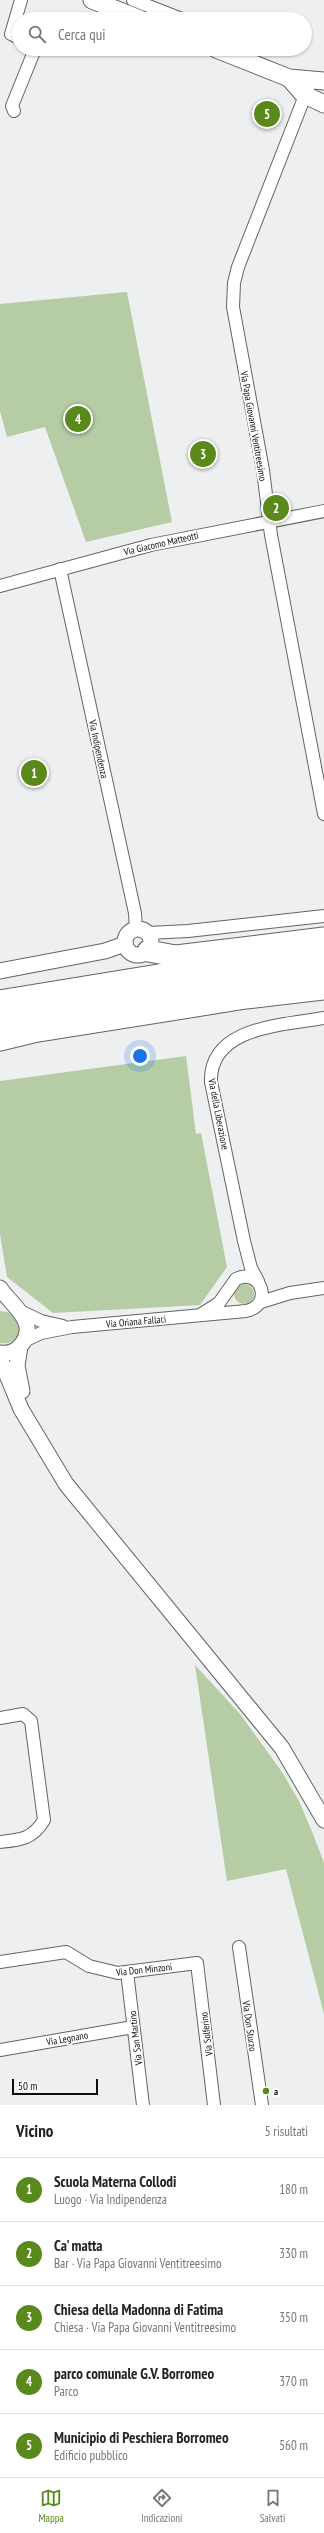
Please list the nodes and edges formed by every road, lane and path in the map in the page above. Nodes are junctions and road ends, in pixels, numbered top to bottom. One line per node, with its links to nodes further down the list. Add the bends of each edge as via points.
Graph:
1 (21, 0): 4 (street)
2 (92, 0): 5 (main road)
3 (134, 0): 6 (street)
4 (17, 12)
5 (122, 12)
6 (164, 12)
7 (32, 56): 13 (street, via 12,106)
8 (234, 56): 9 (main road)
9 (289, 78): 10 (main road); 11 (main road)
10 (322, 80): 11 (street, Via Papa Giovanni Ventitreesimo, via 310,85)
11 (306, 95): 12 (main road); 15 (street, Via Papa Giovanni Ventitreesimo, via 234,283 234,323 263,470)
12 (324, 104)
13 (14, 111)
14 (324, 511): 15 (street, Via Giacomo Matteotti)
15 (269, 522): 16 (street, Via Giacomo Matteotti, via 176,539); 18 (street, Via Papa Giovanni Ventitreesimo)
16 (60, 569): 17 (street, Via Giacomo Matteotti); 21 (street, Via Indipendenza)
17 (0, 586)
18 (324, 814)
19 (324, 916): 21 (street, via 188,931)
20 (324, 938): 21 (highway, via 176,956)
21 (140, 943): 23 (street)
22 (324, 955): 26 (highway, via 158,975)
23 (0, 971)
24 (324, 972): 28 (highway, via 156,994)
25 (324, 989): 29 (highway, via 246,998)
26 (0, 1001)
27 (324, 1018): 32 (street, Via della Liberazione, via 245,1034 225,1047 212,1067 212,1082)
28 (0, 1021)
29 (33, 1032): 30 (highway); 31 (highway)
30 (0, 1040)
31 (0, 1051)
32 (244, 1241): 33 (street, Via della Liberazione, via 243,1259); 34 (street, Via della Liberazione, via 251,1268)
33 (232, 1283): 34 (street, via 247,1276); 41 (street, via 228,1299); 42 (street, Via della Liberazione, via 215,1307)
34 (259, 1283): 37 (street, via 273,1291); 38 (street, via 263,1297)
35 (0, 1288): 40 (street)
36 (324, 1288): 37 (street)
37 (290, 1293): 38 (street)
38 (261, 1302): 41 (street, via 252,1310)
39 (0, 1305): 40 (street)
40 (18, 1310): 43 (street, via 45,1322); 44 (street, via 27,1324)
41 (240, 1311): 42 (street, Via Oriana Fallaci)
42 (200, 1315): 43 (street, Via Oriana Fallaci)
43 (72, 1327): 44 (street, via 41,1333)
44 (22, 1344): 45 (street, via 13,1351); 47 (street, via 17,1372)
45 (0, 1353)
46 (0, 1358): 47 (street, via 21,1409)
47 (32, 1426): 49 (street, via 52,1465 77,1500 282,1748)
48 (0, 1718): 50 (street, via 23,1714 31,1721 44,1820 36,1832 25,1839)
49 (324, 1820)
50 (0, 1842)
51 (239, 1947): 59 (street, Via Don Sturzo)
52 (0, 1962): 54 (street, Via Don Minzoni, via 66,1952 100,1970)
53 (197, 1963): 54 (street, Via Don Minzoni); 58 (street, Via Solferino)
54 (127, 1972): 55 (street, Via San Martino)
55 (134, 2027): 56 (street, Via Legnano); 57 (street, Via San Martino)
56 (0, 2050)
57 (143, 2105)
58 (214, 2105)
59 (262, 2105)

